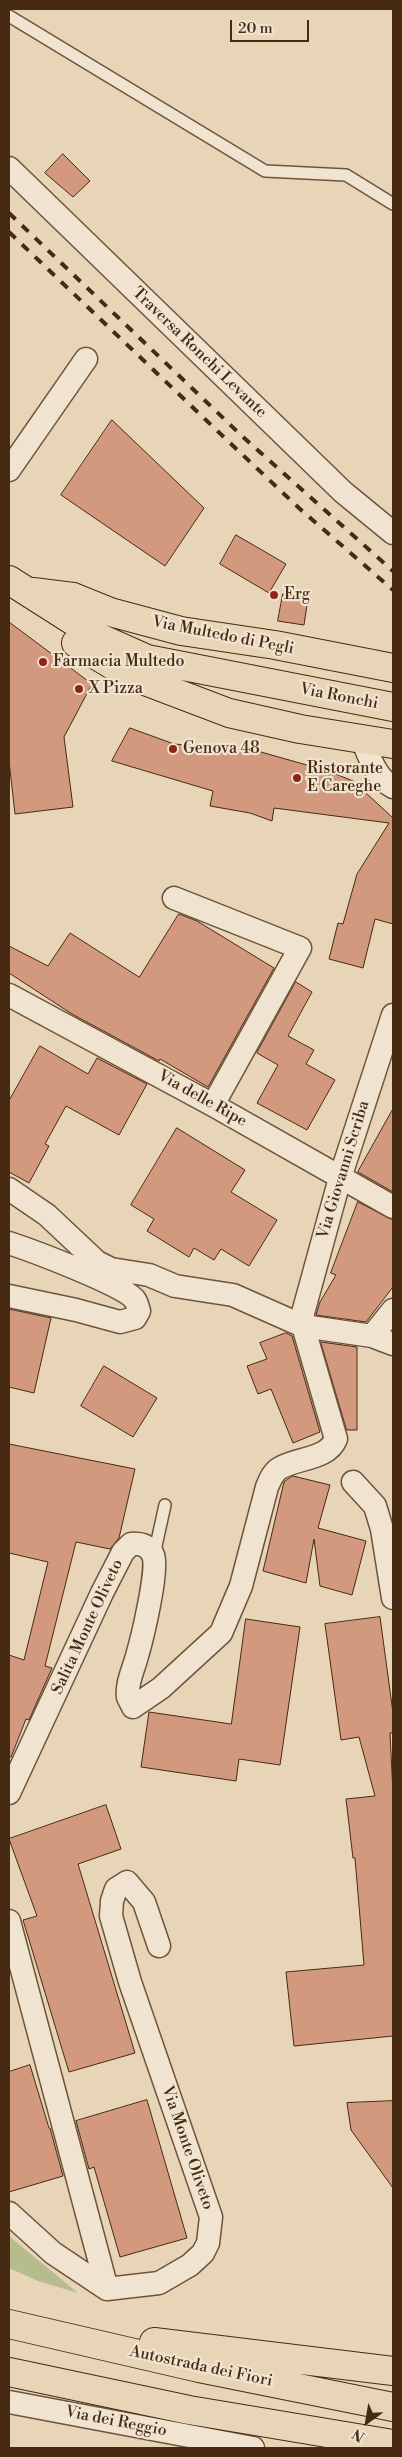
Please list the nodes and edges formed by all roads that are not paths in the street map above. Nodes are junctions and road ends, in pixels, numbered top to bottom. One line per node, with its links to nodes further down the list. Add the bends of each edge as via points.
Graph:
1 (9, 16): 3 (lane, via 265,171 346,175)
2 (9, 168): 6 (street, Traversa Ronchi Levante, via 343,492)
3 (393, 204)
4 (86, 359): 5 (street)
5 (9, 470)
6 (393, 533)
7 (18, 586): 8 (main road, Via Multedo di Pegli, via 73,597 110,612 181,631); 10 (main road, via 100,638 147,659); 12 (main road, via 55,626 81,647 128,675 229,713)
8 (393, 668)
9 (393, 676): 10 (main road, Via Multedo di Pegli, via 376,680 302,671)
10 (285, 686): 11 (main road, Via Ronchi); 12 (main road, via 282,696 287,717)
11 (393, 707)
12 (300, 729): 13 (main road)
13 (361, 737): 14 (main road); 15 (street, via 373,766)
14 (393, 744)
15 (393, 787)
16 (174, 898): 19 (street, via 300,948)
17 (9, 995): 19 (street, Via delle Ripe)
18 (393, 1015): 20 (street, Via Giovanni Scriba)
19 (213, 1105): 20 (street, Via delle Ripe)
20 (340, 1178): 22 (street, Via delle Ripe); 26 (street, Via Giovanni Scriba, via 305,1300)
21 (9, 1188): 26 (street, via 47,1215 96,1262 111,1269 149,1275 175,1286 233,1295)
22 (393, 1207)
23 (9, 1243): 24 (street, via 41,1253 106,1282 134,1299 139,1311 135,1318 120,1322)
24 (9, 1296)
25 (393, 1310): 27 (street)
26 (303, 1326): 27 (street); 31 (street, via 336,1438 333,1446 273,1474 266,1487 241,1586 221,1633 161,1688 133,1707 128,1698 129,1685 153,1577)
27 (372, 1336): 28 (street)
28 (393, 1344)
29 (353, 1482): 32 (street, via 375,1506)
30 (165, 1504): 31 (lane)
31 (154, 1555): 33 (street, Salita Monte Oliveto, via 140,1543 131,1544 123,1552)
32 (393, 1598)
33 (9, 1793)
34 (9, 1921): 37 (street)
35 (159, 1946): 37 (street, Via Monte Oliveto, via 144,1902 127,1882 116,1889 111,1916 133,1992 211,2217 210,2231 203,2253 190,2265 159,2283)
36 (9, 2213): 37 (street, via 53,2253)
37 (107, 2289)
38 (12, 2325): 39 (main road); 42 (main road, Autostrada dei Fiori, via 199,2368)
39 (393, 2371)
40 (9, 2372): 43 (main road, via 189,2410)
41 (9, 2402): 44 (street, Via dei Reggio)
42 (393, 2406)
43 (393, 2444)
44 (253, 2448)

